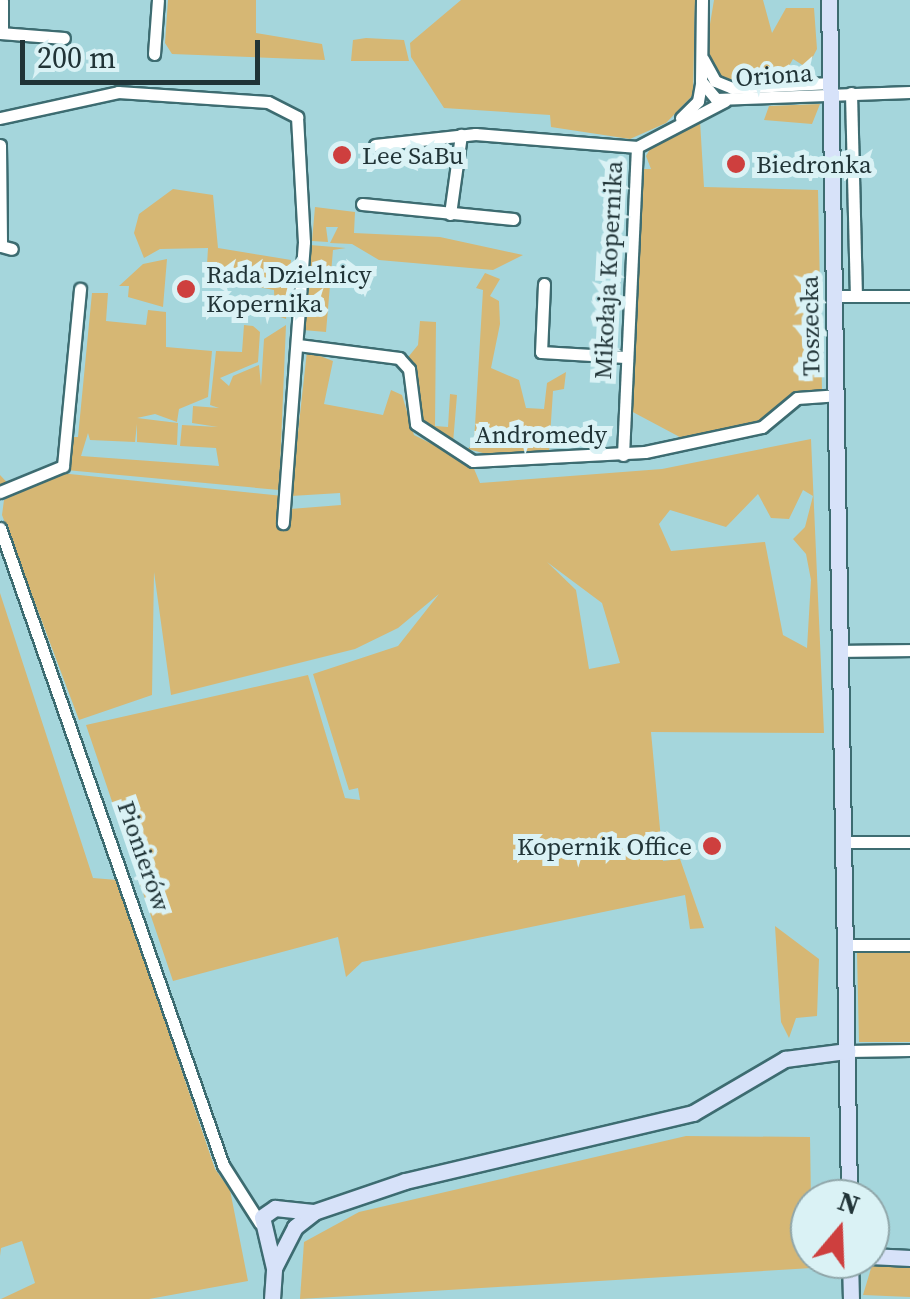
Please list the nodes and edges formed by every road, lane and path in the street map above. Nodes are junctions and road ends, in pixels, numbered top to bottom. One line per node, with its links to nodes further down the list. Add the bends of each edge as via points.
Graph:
1 (2, 0): 5 (street)
2 (158, 0): 7 (street)
3 (702, 0): 10 (street, Oriona, via 701,50)
4 (830, 0): 8 (main road, Toszecka)
5 (1, 34): 6 (street)
6 (64, 38)
7 (154, 54)
8 (831, 89): 10 (street, Oriona); 11 (street, Oriona); 23 (main road, Toszecka)
9 (910, 92): 11 (street, Oriona)
10 (712, 93): 16 (street, Mikołaja Kopernika)
11 (851, 93): 24 (street, Toszecka)
12 (0, 118): 26 (street, via 118,92 268,102 293,112 303,140)
13 (460, 135): 15 (street, Mikołaja Kopernika); 16 (street, Mikołaja Kopernika); 18 (street)
14 (0, 145): 20 (street, via 1,246)
15 (375, 145)
16 (637, 146): 27 (street, Mikołaja Kopernika)
17 (362, 204): 18 (street)
18 (450, 214): 19 (street)
19 (513, 219)
20 (12, 249)
21 (544, 284): 27 (street, via 541,352)
22 (80, 290): 30 (street, via 63,466)
23 (834, 296): 24 (street); 28 (main road, Toszecka)
24 (856, 296): 25 (street)
25 (910, 296)
26 (298, 346): 29 (street, Andromedy, via 400,358 409,369 416,424 473,461); 31 (street)
27 (625, 357): 29 (street, Mikołaja Kopernika)
28 (836, 394): 29 (street, Andromedy, via 796,398 751,430); 34 (main road, Toszecka)
29 (623, 456)
30 (0, 492)
31 (283, 523)
32 (0, 528): 42 (street, Pionierów, via 223,1166)
33 (910, 650): 34 (street)
34 (840, 652): 35 (main road, Toszecka)
35 (843, 842): 36 (street); 38 (main road, Toszecka)
36 (910, 842)
37 (910, 945): 38 (street)
38 (843, 946): 40 (main road, Toszecka)
39 (910, 1050): 40 (street)
40 (847, 1051): 41 (main road, Toszecka); 44 (main road, via 785,1059 694,1113 401,1182)
41 (849, 1179)
42 (246, 1197): 43 (street); 45 (street, Pionierów)
43 (279, 1210): 44 (main road); 45 (main road); 46 (main road)
44 (314, 1212): 46 (main road)
45 (260, 1223): 47 (main road)
46 (295, 1226): 48 (main road)
47 (266, 1240): 48 (main road); 49 (main road)
48 (285, 1242): 49 (main road)
49 (274, 1268): 50 (main road)
50 (273, 1299)

